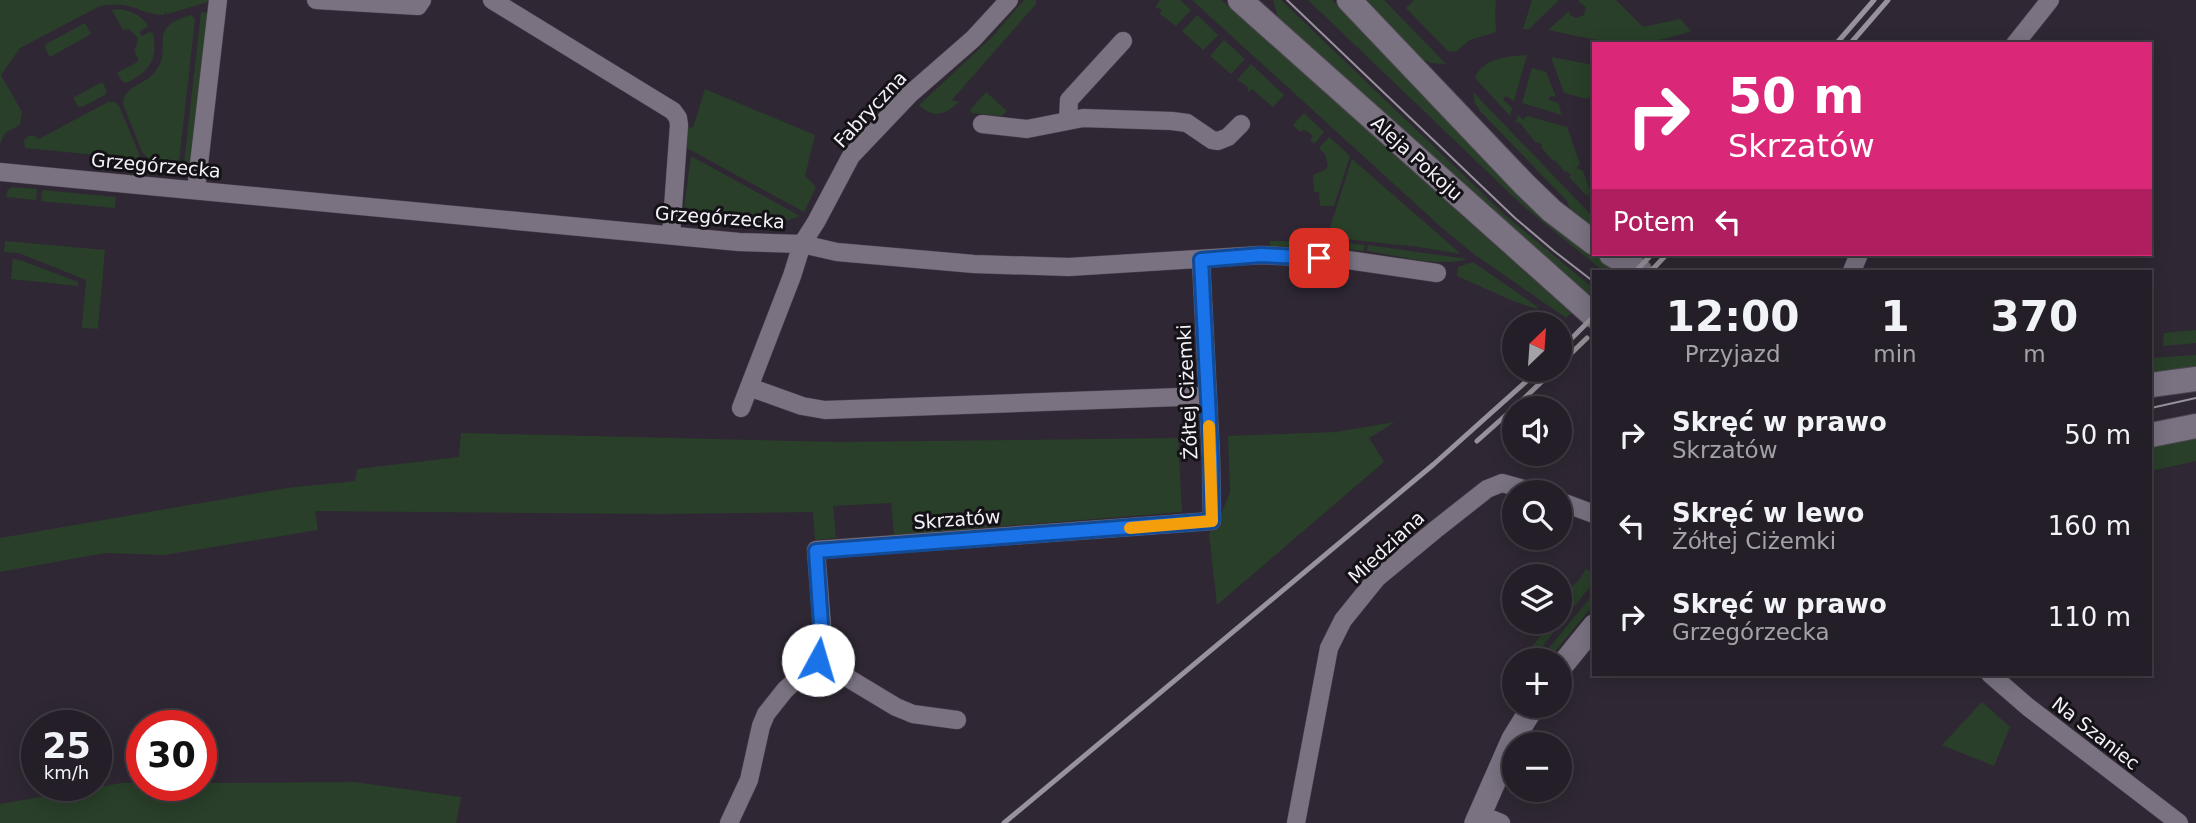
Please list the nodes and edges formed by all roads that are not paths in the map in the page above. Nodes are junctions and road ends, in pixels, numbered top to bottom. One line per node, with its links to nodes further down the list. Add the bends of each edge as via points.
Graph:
1 (218, 0): 17 (street)
2 (316, 0): 3 (street, via 418,6)
3 (422, 0)
4 (492, 0): 18 (street, via 673,111 679,125)
5 (1009, 0): 20 (street, Fabryczna, via 851,156)
6 (1240, 0): 12 (main road, Aleja Pokoju)
7 (1264, 0): 12 (main road, via 1270,18)
8 (1349, 0): 19 (main road, via 1525,185)
9 (2050, 0): 11 (street)
10 (1123, 41): 13 (street, via 1069,100)
11 (2017, 42)
12 (1290, 45): 25 (main road, Aleja Pokoju)
13 (1068, 121): 14 (street, via 1027,129); 15 (street, via 1183,122 1218,141)
14 (982, 124)
15 (1241, 124)
16 (0, 172): 17 (street, Grzegórzecka)
17 (197, 191): 18 (street, Grzegórzecka)
18 (671, 235): 20 (street, Grzegórzecka)
19 (1592, 241)
20 (802, 244): 22 (street, Grzegórzecka, via 837,253 974,264 1069,267); 28 (street, Fabryczna)
21 (1614, 256): 23 (main road)
22 (1201, 260): 24 (street, Grzegórzecka, via 1261,255 1341,259); 29 (street, Żółtej Ciżemki)
23 (1638, 270)
24 (1437, 273)
25 (1592, 314)
26 (2196, 379): 27 (main road)
27 (2152, 385)
28 (749, 387): 29 (street, via 825,410); 30 (street, Fabryczna)
29 (1208, 396): 36 (street, Żółtej Ciżemki)
30 (741, 408)
31 (2196, 426): 32 (main road)
32 (2152, 435)
33 (1502, 483): 45 (street, Miedziana, via 1487,489 1377,579 1343,620 1329,649)
34 (1572, 506): 35 (street)
35 (1592, 513)
36 (1212, 521): 39 (street, Skrzatów, via 816,551 822,639)
37 (1592, 628): 38 (street)
38 (1572, 653)
39 (818, 660): 42 (street, via 896,707); 44 (street, via 766,715 749,780)
40 (1992, 676): 47 (street, Na Szaniec)
41 (1526, 718): 43 (street)
42 (957, 720)
43 (1478, 819): 46 (street)
44 (729, 823)
45 (1296, 823)
46 (1501, 823)
47 (2179, 823)

